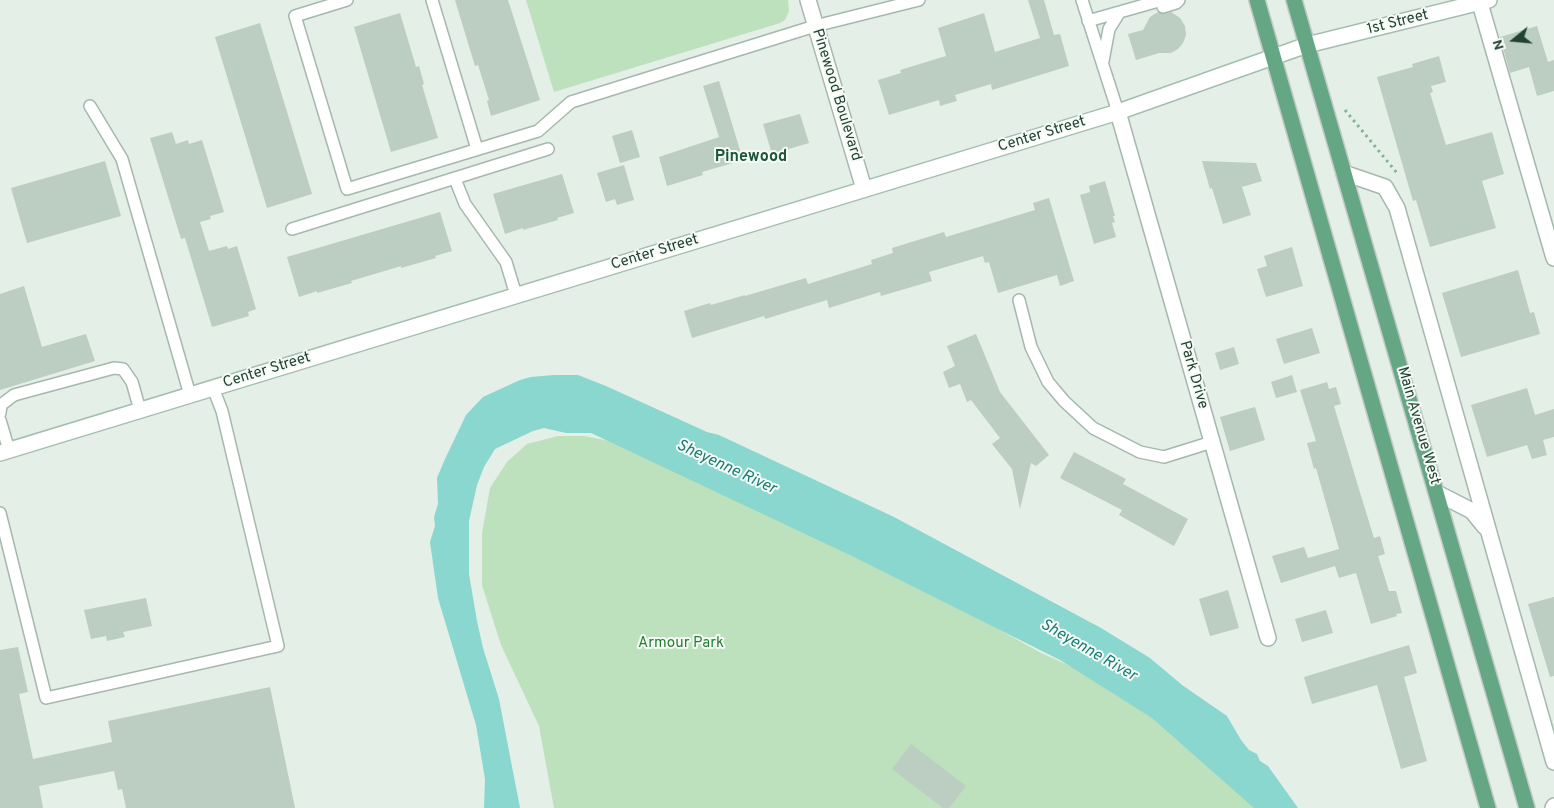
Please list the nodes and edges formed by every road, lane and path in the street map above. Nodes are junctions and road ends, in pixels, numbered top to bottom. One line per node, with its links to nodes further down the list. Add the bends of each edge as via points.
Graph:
1 (347, 0): 19 (lane, via 294,16 347,189)
2 (432, 0): 19 (lane)
3 (808, 0): 13 (street, Pinewood Boulevard)
4 (919, 0): 13 (lane)
5 (1082, 0): 12 (lane)
6 (1179, 0): 10 (lane, via 1176,4)
7 (1257, 0): 15 (main road)
8 (1294, 0): 14 (main road, Main Avenue West)
9 (1483, 1): 14 (street, 1st Street); 25 (street)
10 (1158, 6): 11 (lane, via 1140,13)
11 (1121, 12): 12 (lane); 16 (lane, via 1109,29)
12 (1088, 21): 16 (lane)
13 (815, 26): 19 (lane, via 571,102 538,131); 23 (street, Pinewood Boulevard)
14 (1307, 45): 15 (street, Center Street); 21 (main road, Main Avenue West)
15 (1273, 56): 18 (street, Center Street); 40 (main road)
16 (1102, 62): 18 (lane)
17 (90, 106): 29 (lane, via 122,159)
18 (1118, 112): 23 (street, Center Street); 33 (street, Park Drive)
19 (477, 149)
20 (548, 149): 22 (lane)
21 (1344, 172): 35 (main road, Main Avenue West); 37 (street, via 1385,187 1397,208)
22 (455, 178): 24 (lane); 26 (lane, via 465,204 506,262)
23 (864, 189): 26 (street, Center Street)
24 (292, 229)
25 (1554, 258)
26 (516, 296): 28 (street, Center Street)
27 (1019, 300): 33 (lane, via 1030,347 1045,376 1064,401 1093,428 1140,452 1164,456)
28 (213, 388): 29 (street, Center Street); 36 (lane, via 222,411 278,646 46,698)
29 (190, 395): 30 (street, Center Street)
30 (140, 410): 31 (lane, via 132,382 123,369 114,368 14,395 1,405); 34 (street, Center Street)
31 (0, 413)
32 (0, 420): 34 (lane)
33 (1212, 442): 38 (street, Park Drive)
34 (4, 452)
35 (1437, 493): 37 (street, via 1472,511); 41 (main road, Main Avenue West)
36 (0, 513)
37 (1488, 530): 39 (street)
38 (1268, 638)
39 (1554, 762)
40 (1488, 808)
41 (1527, 808)

